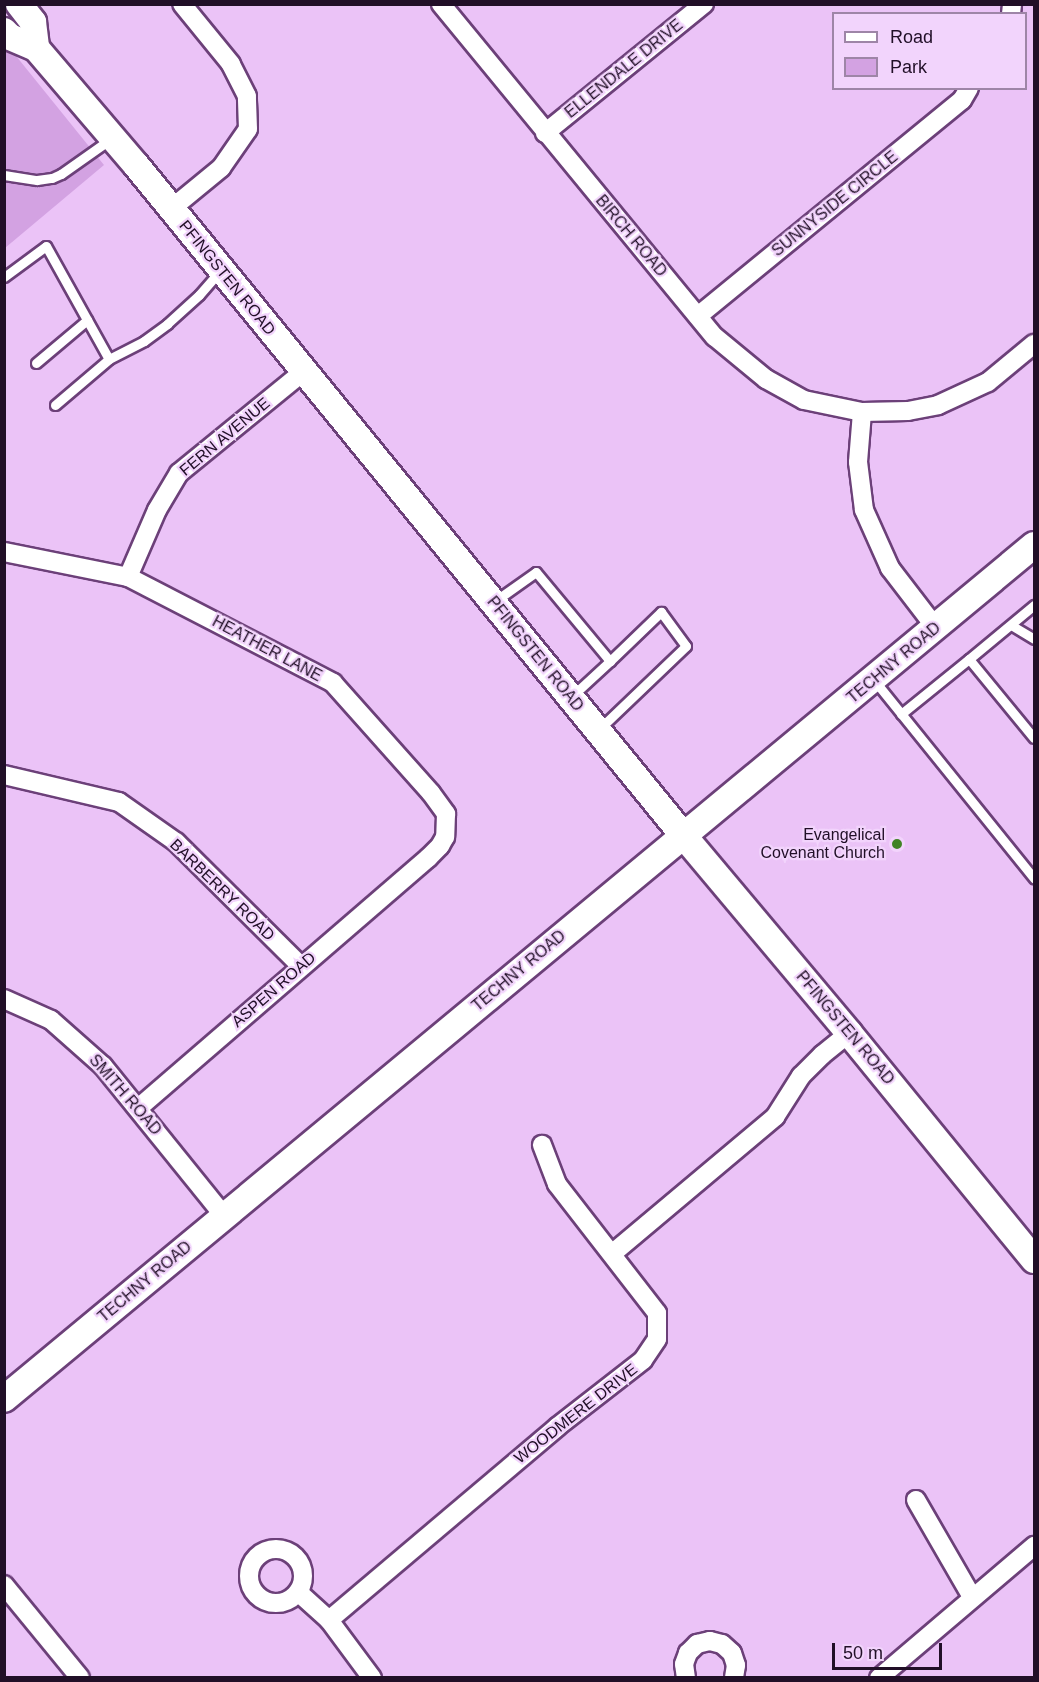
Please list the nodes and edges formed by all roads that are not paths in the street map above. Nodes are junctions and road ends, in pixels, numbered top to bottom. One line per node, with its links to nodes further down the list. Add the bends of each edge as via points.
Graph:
1 (19, 4): 6 (main road, PFINGSTEN ROAD, via 33,22)
2 (182, 4): 11 (street, via 231,64 247,96 248,129 221,168)
3 (441, 4): 8 (street, BIRCH ROAD)
4 (704, 4): 8 (street, ELLENDALE DRIVE)
5 (4, 31): 6 (main road, PFINGSTEN ROAD)
6 (36, 48): 9 (main road, PFINGSTEN ROAD)
7 (968, 90): 14 (street, SUNNYSIDE CIRCLE, via 962,99)
8 (545, 133): 14 (street, BIRCH ROAD)
9 (112, 138): 10 (lane, via 52,178); 11 (main road, PFINGSTEN ROAD)
10 (4, 175)
11 (171, 209): 12 (main road, PFINGSTEN ROAD)
12 (220, 270): 17 (lane, via 167,324); 19 (main road, PFINGSTEN ROAD)
13 (4, 277): 15 (lane, via 46,246)
14 (698, 316): 21 (street, BIRCH ROAD, via 722,344 766,379 804,400)
15 (87, 320): 17 (lane); 18 (lane)
16 (1035, 344): 21 (street, BIRCH ROAD, via 988,382 938,405 908,411)
17 (109, 359): 20 (lane)
18 (36, 363)
19 (303, 372): 24 (street, FERN AVENUE, via 179,473 157,510); 25 (main road, PFINGSTEN ROAD)
20 (56, 405)
21 (862, 412): 28 (street, via 858,462 864,510 890,568)
22 (1035, 546): 28 (main road, TECHNY ROAD)
23 (4, 552): 24 (street, HEATHER LANE)
24 (128, 577): 39 (street, HEATHER LANE, via 333,684 446,814 447,825 440,846)
25 (492, 602): 31 (lane, via 536,572); 33 (main road, PFINGSTEN ROAD)
26 (1035, 605): 27 (lane)
27 (1011, 625): 29 (lane); 30 (lane)
28 (936, 628): 32 (main road, TECHNY ROAD)
29 (1035, 639)
30 (969, 659): 34 (lane); 36 (lane)
31 (610, 661): 33 (lane); 35 (lane, via 661,612 686,646)
32 (874, 680): 34 (lane); 38 (main road, TECHNY ROAD)
33 (570, 698): 35 (main road, PFINGSTEN ROAD)
34 (901, 714): 40 (lane)
35 (598, 731): 38 (main road, PFINGSTEN ROAD)
36 (1035, 738)
37 (4, 775): 41 (street, BARBERRY ROAD, via 119,802 176,842)
38 (683, 835): 43 (main road, PFINGSTEN ROAD); 46 (main road, TECHNY ROAD)
39 (411, 872): 41 (street, ASPEN ROAD)
40 (1035, 878)
41 (301, 966): 44 (street, ASPEN ROAD)
42 (4, 999): 44 (street, SMITH ROAD, via 51,1020 103,1066)
43 (849, 1033): 47 (street, via 801,1076 775,1117); 48 (main road, PFINGSTEN ROAD)
44 (138, 1108): 46 (street, SMITH ROAD)
45 (542, 1145): 47 (street, WOODMERE DRIVE, via 557,1184)
46 (224, 1216): 49 (main road, TECHNY ROAD)
47 (613, 1253): 55 (street, WOODMERE DRIVE, via 657,1313 657,1339 644,1360 557,1427)
48 (1035, 1260)
49 (4, 1399)
50 (916, 1500): 54 (street)
51 (1035, 1546): 54 (street)
52 (4, 1585): 56 (street)
53 (298, 1592): 55 (street)
54 (972, 1597): 60 (street)
55 (329, 1620): 57 (street)
56 (80, 1677)
57 (372, 1677)
58 (686, 1677): 59 (street, via 684,1664 688,1653 697,1644 710,1641 722,1644 732,1653)
59 (734, 1677)
60 (879, 1677)

